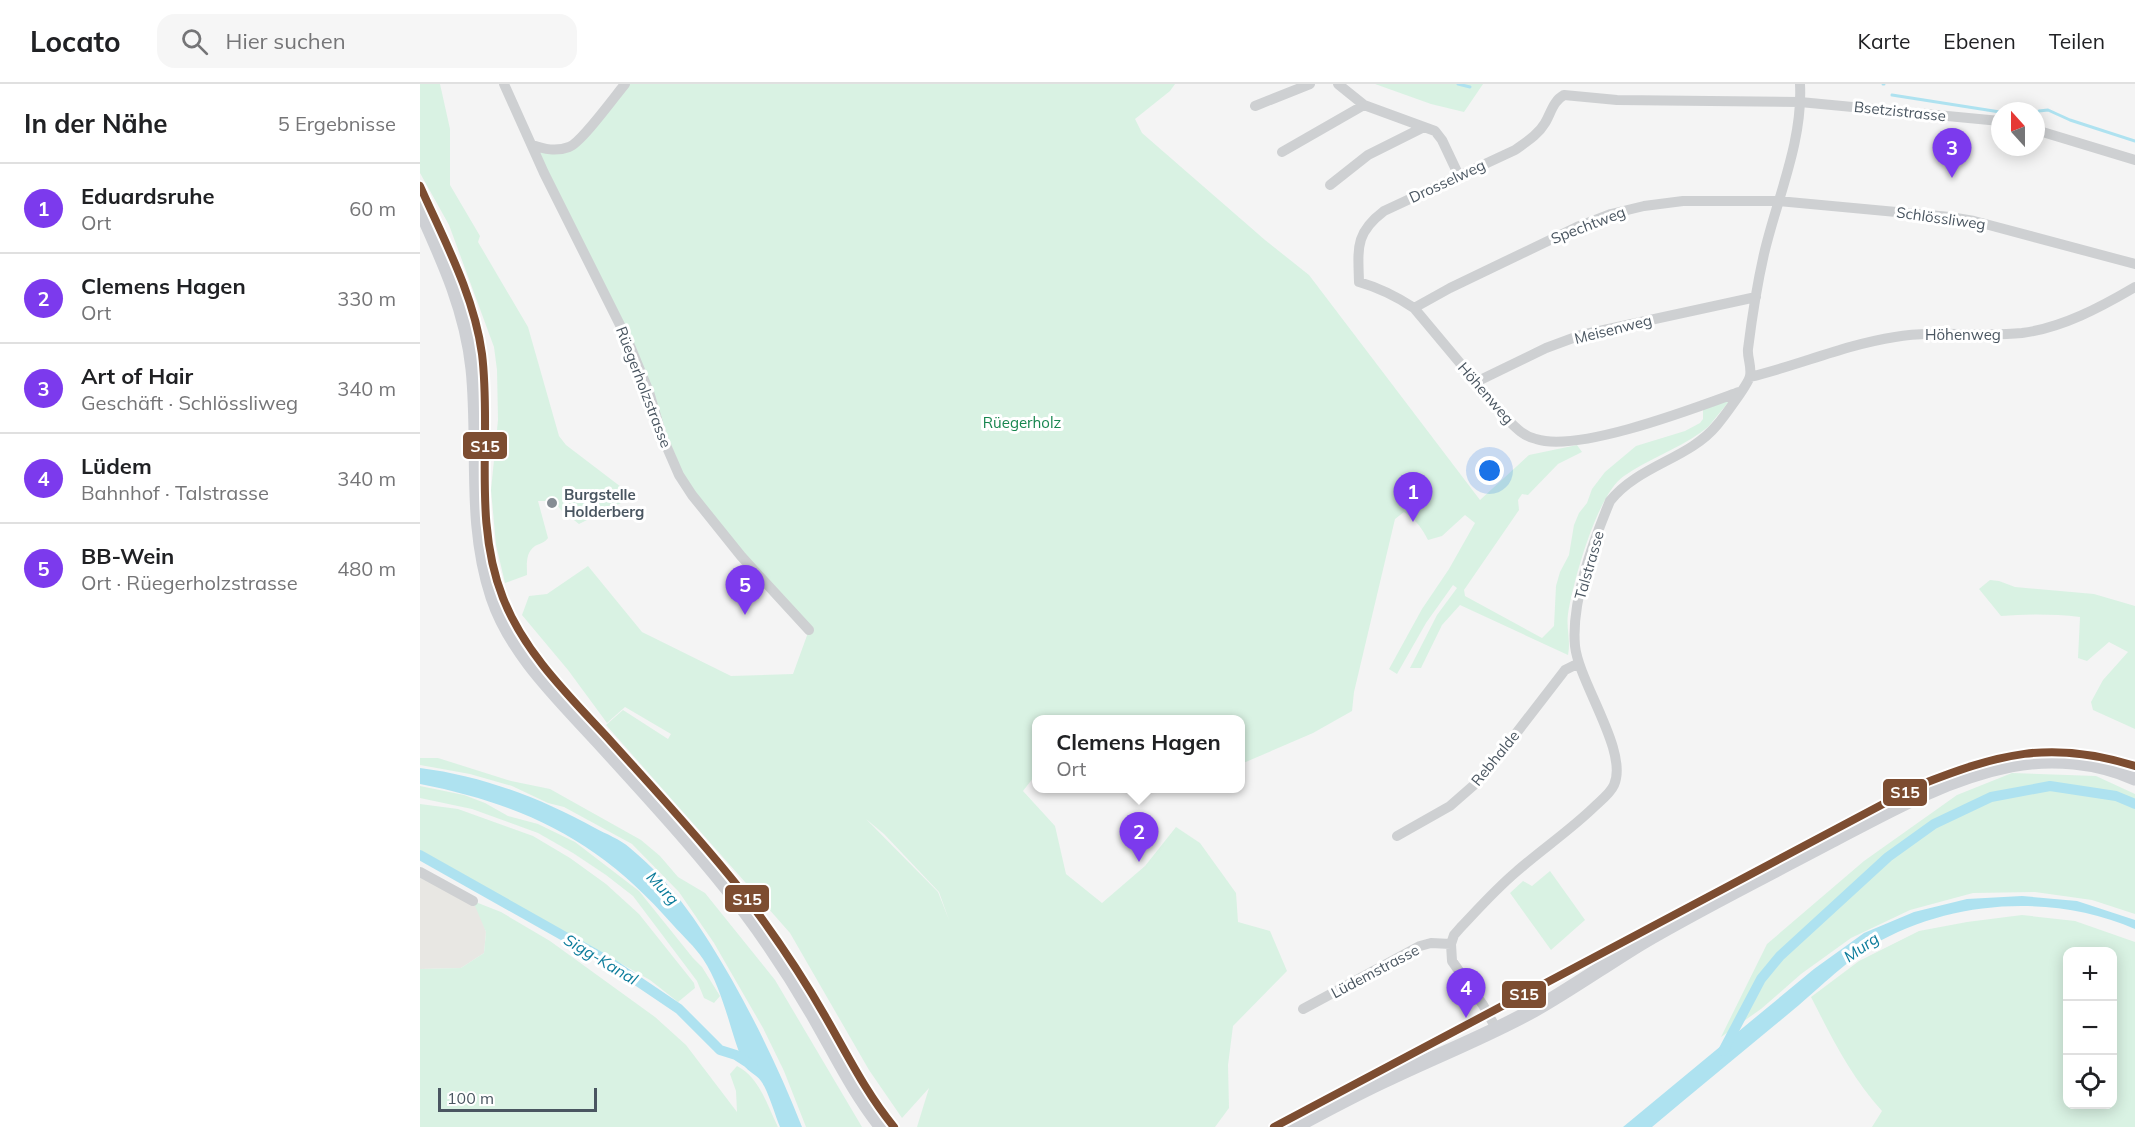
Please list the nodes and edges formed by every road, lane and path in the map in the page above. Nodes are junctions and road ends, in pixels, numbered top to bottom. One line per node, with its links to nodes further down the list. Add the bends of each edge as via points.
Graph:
1 (504, 84): 13 (street, Rüegerholzstrasse)
2 (625, 84): 13 (street, via 574,145 557,150)
3 (1310, 84): 9 (street)
4 (1338, 84): 8 (street)
5 (1800, 84): 7 (street)
6 (1564, 95): 7 (street, Bsetzistrasse, via 1617,100); 16 (street, Drosselweg, via 1555,102 1544,125 1532,138)
7 (1800, 102): 10 (street, Bsetzistrasse); 18 (street, via 1794,148)
8 (1364, 105): 11 (street); 14 (street)
9 (1255, 106)
10 (1991, 120)
11 (1424, 127): 16 (street, via 1435,131 1442,140); 17 (street, via 1368,154)
12 (2045, 133): 15 (street)
13 (532, 146): 28 (street, Rüegerholzstrasse, via 628,341 679,475 741,556)
14 (1282, 152)
15 (2135, 160)
16 (1459, 176): 21 (street, Drosselweg, via 1371,221 1358,247)
17 (1330, 185)
18 (1778, 201): 20 (street, Schlössliweg, via 1950,216); 23 (street); 24 (street, Spechtweg, via 1683,201 1611,214)
19 (420, 208): 37 (main road, via 448,272 468,333 476,401 481,548 490,588 505,624 542,678 703,859 755,925)
20 (2135, 264)
21 (1359, 282): 24 (street, Höhenweg, via 1382,288)
22 (2135, 287): 25 (street, Höhenweg, via 2086,313 2039,330 1896,337 1843,348)
23 (1756, 297): 25 (street, via 1748,352); 26 (street, Meisenweg, via 1581,335)
24 (1414, 308): 26 (street, Höhenweg)
25 (1750, 377): 27 (street, Talstrasse)
26 (1476, 382): 27 (street, Höhenweg, via 1520,432 1551,442 1617,432)
27 (1739, 392): 29 (street, Talstrasse, via 1734,404 1705,438 1640,474 1610,501 1577,602 1575,635)
28 (809, 630)
29 (1579, 663): 31 (street, Rebhalde, via 1565,670 1462,797); 34 (street, Talstrasse, via 1616,762 1614,784 1563,836 1515,873 1461,927)
30 (2135, 778): 36 (main road, via 2062,761 2012,765 1950,783 1880,815 1659,933)
31 (1396, 836)
32 (420, 872): 33 (street)
33 (473, 901)
34 (1451, 944): 35 (street, Lüdemstrasse, via 1420,946); 36 (street, via 1456,968)
35 (1303, 1009)
36 (1497, 1030): 38 (main road)
37 (882, 1127)
38 (1294, 1127)

